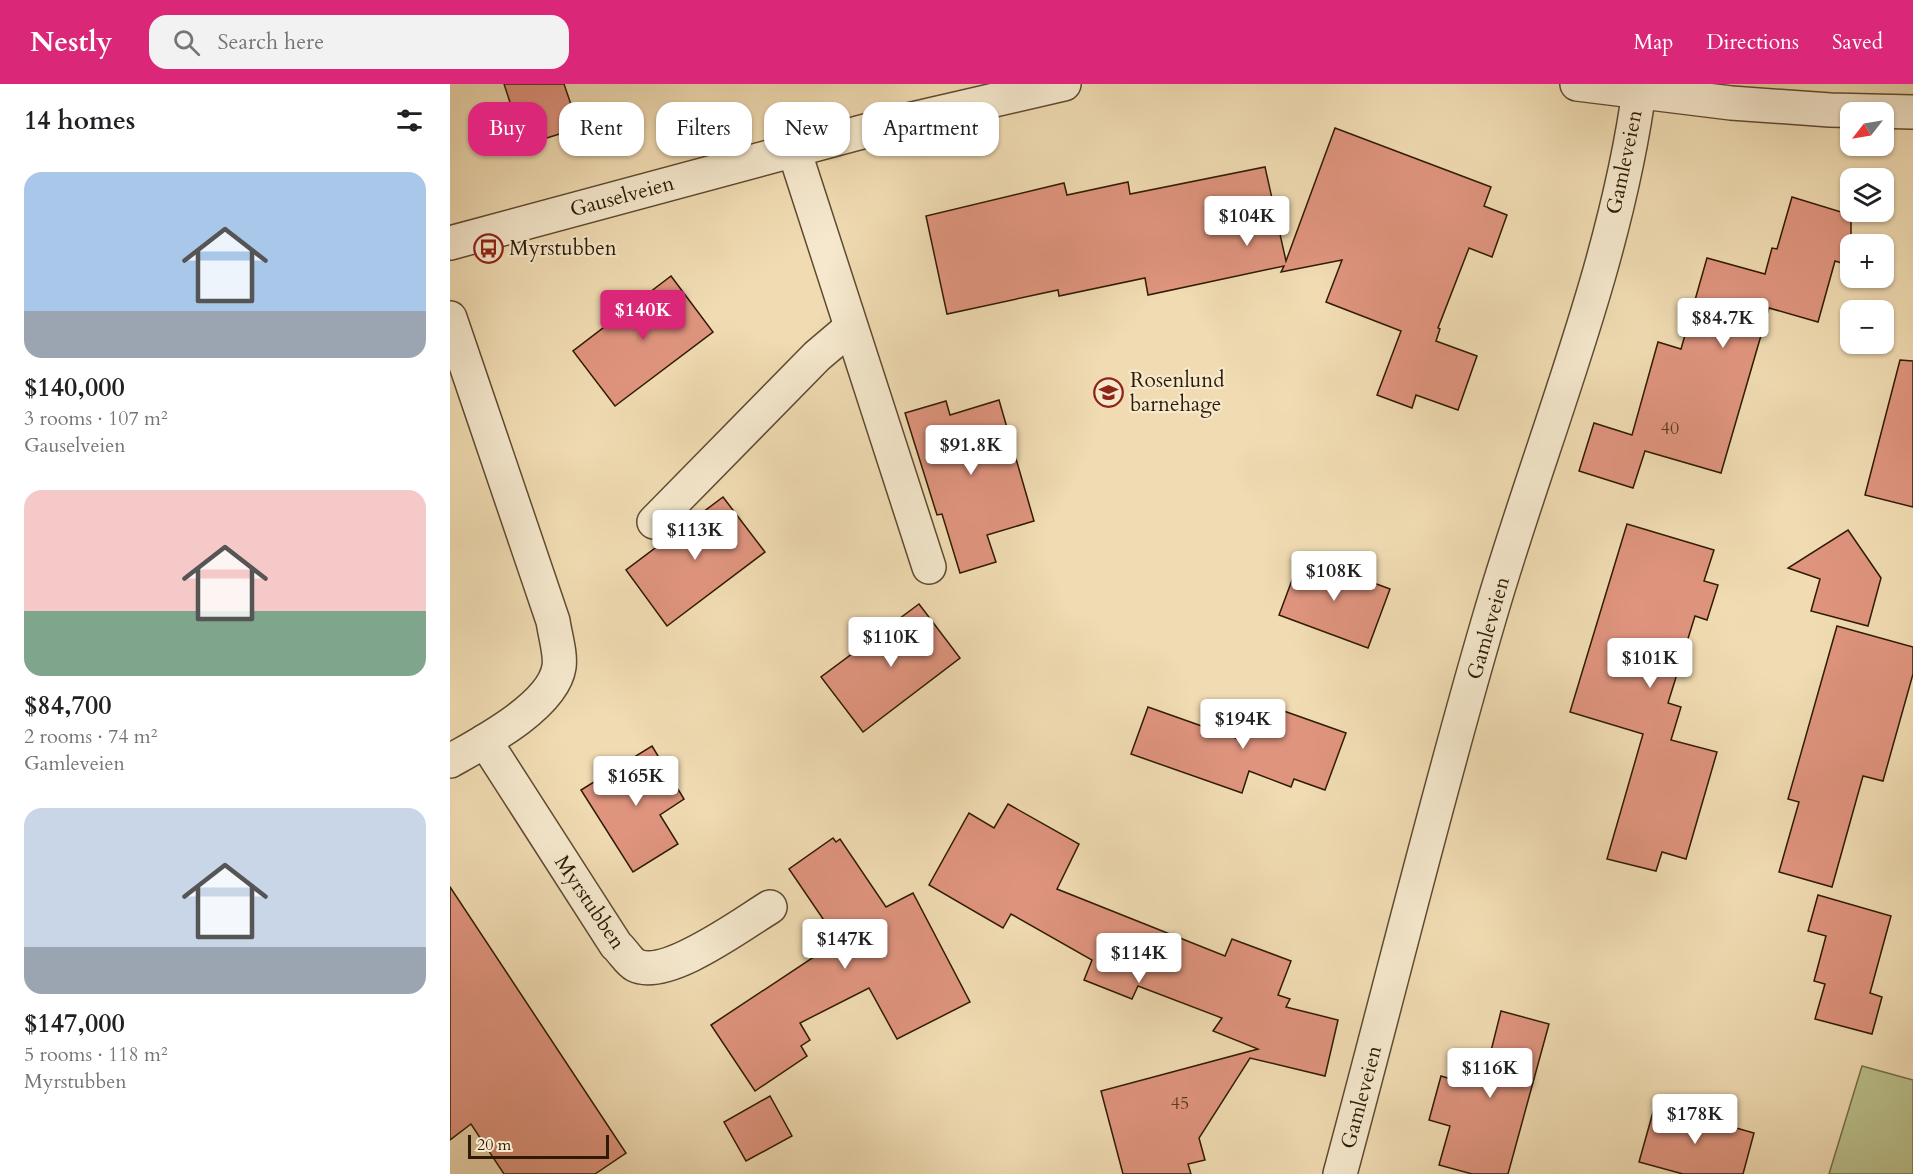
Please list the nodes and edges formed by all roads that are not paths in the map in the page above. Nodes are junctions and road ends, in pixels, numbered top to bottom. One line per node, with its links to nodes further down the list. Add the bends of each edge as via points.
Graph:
1 (1064, 84): 5 (street, Gauselveien)
2 (1577, 84): 3 (street)
3 (1640, 88): 4 (street, via 1731,103); 16 (street, Gamleveien, via 1596,280 1572,366 1489,618)
4 (1913, 112)
5 (850, 136)
6 (772, 156): 8 (street, Gauselveien)
7 (796, 156): 10 (street)
8 (450, 243)
9 (450, 318): 13 (street, via 554,621 559,668 541,702)
10 (850, 328): 11 (street, via 817,356); 12 (street)
11 (654, 522)
12 (929, 567)
13 (486, 741): 14 (street); 15 (street, Myrstubben, via 616,945 635,965 654,968 680,961)
14 (450, 761)
15 (770, 907)
16 (1340, 1174)

